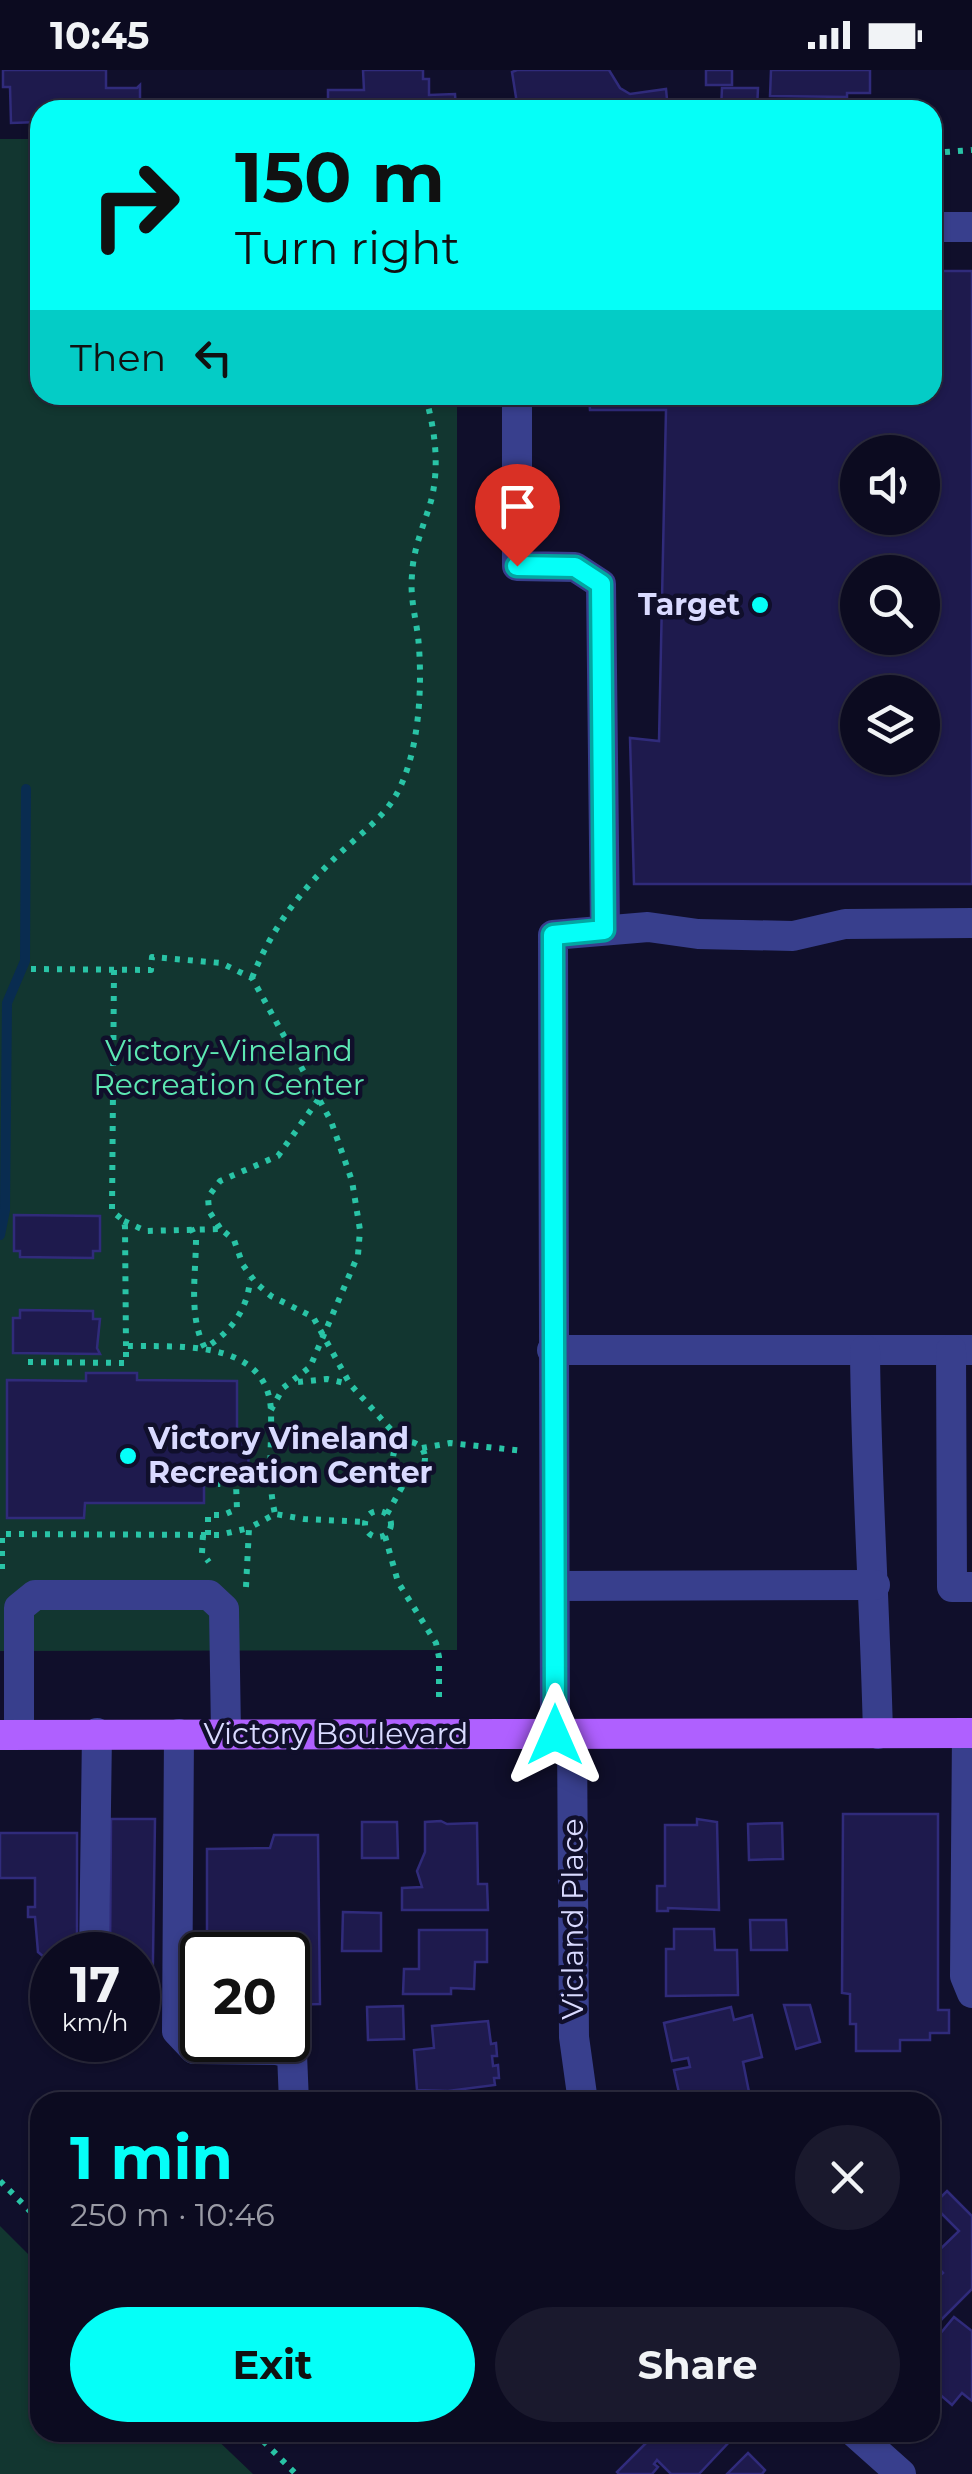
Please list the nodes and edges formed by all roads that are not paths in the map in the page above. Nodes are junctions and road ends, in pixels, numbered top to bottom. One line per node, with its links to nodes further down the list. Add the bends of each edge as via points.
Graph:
1 (942, 227): 2 (street)
2 (972, 227)
3 (517, 405): 5 (street, via 517,566 575,567 601,584)
4 (972, 923): 5 (street, via 844,924 793,936 648,926)
5 (604, 930): 6 (street, Vicland Place, via 553,935)
6 (552, 1350): 7 (street); 10 (street, Vicland Place)
7 (864, 1350): 8 (street); 9 (street)
8 (962, 1350): 11 (street, via 952,1587)
9 (875, 1584): 10 (street); 16 (street)
10 (555, 1586): 18 (street, Vicland Place)
11 (972, 1587)
12 (97, 1733): 15 (main road, Victory Boulevard); 17 (main road, Victory Boulevard); 19 (street)
13 (226, 1733): 15 (main road, Victory Boulevard); 17 (street, via 224,1609 209,1595 35,1595 19,1608); 18 (main road, Victory Boulevard)
14 (970, 1733): 16 (main road, Victory Boulevard); 20 (street, via 964,1976)
15 (179, 1734): 21 (street, via 177,2031 194,2049 292,2054)
16 (878, 1734): 18 (main road, Victory Boulevard)
17 (9, 1735)
18 (564, 1735): 22 (street, Vicland Place, via 574,2037)
19 (94, 1932)
20 (972, 1992)
21 (294, 2092)
22 (582, 2092)
23 (865, 2442): 24 (street)
24 (901, 2474)

